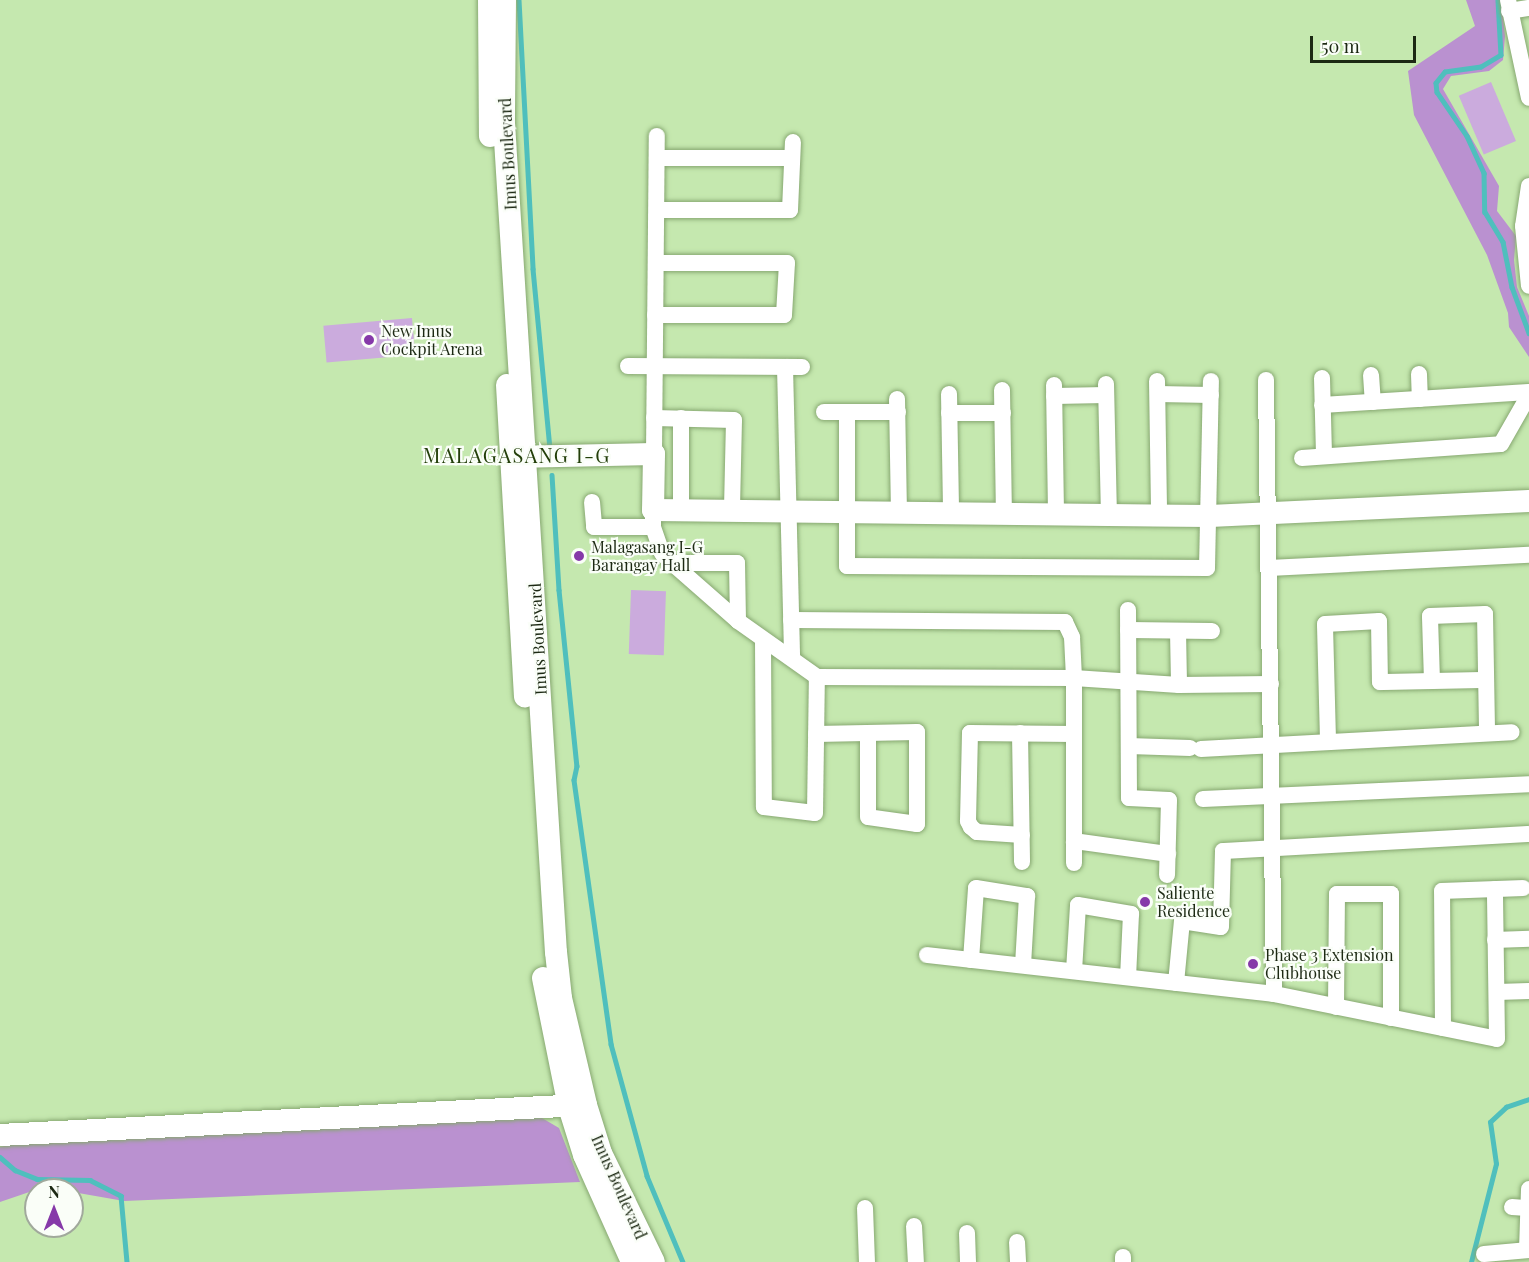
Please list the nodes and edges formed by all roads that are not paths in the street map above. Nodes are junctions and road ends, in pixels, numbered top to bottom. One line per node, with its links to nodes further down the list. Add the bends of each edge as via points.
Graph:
1 (489, 0): 37 (main road, Imus Boulevard, via 489,126)
2 (506, 0): 37 (main road, Imus Boulevard, via 504,124)
3 (1508, 6): 4 (street); 5 (street)
4 (1529, 8)
5 (1524, 62): 6 (street)
6 (1529, 98)
7 (657, 136): 8 (street)
8 (657, 158): 10 (street); 10 (street, via 793,150 790,210)
9 (1529, 186): 11 (street)
10 (657, 210): 12 (street)
11 (1526, 226): 13 (street)
12 (656, 263): 14 (street); 14 (street, via 787,263 784,315)
13 (1528, 281)
14 (655, 315): 16 (street)
15 (628, 366): 16 (street)
16 (655, 366): 17 (street); 33 (street)
17 (785, 367): 18 (street); 43 (street)
18 (802, 367)
19 (1371, 375): 27 (street)
20 (1419, 375): 26 (street)
21 (1322, 378): 28 (street)
22 (1266, 380): 51 (street)
23 (1002, 390): 32 (street)
24 (949, 394): 31 (street)
25 (1529, 394): 26 (street); 36 (street, via 1502,444)
26 (1420, 399): 27 (street)
27 (1373, 402): 28 (street)
28 (1322, 405): 36 (street)
29 (824, 412): 30 (street)
30 (847, 413): 44 (street); 45 (street, via 898,406)
31 (950, 413): 32 (street); 46 (street)
32 (1002, 413): 47 (street)
33 (654, 418): 34 (street); 35 (street)
34 (681, 418): 41 (street); 42 (street, via 734,420)
35 (654, 454): 37 (main road); 53 (main road)
36 (1324, 456): 38 (street)
37 (520, 457): 108 (main road, Imus Boulevard, via 541,953 552,1035)
38 (1302, 458)
39 (1529, 501): 51 (main road)
40 (592, 502): 53 (street, via 594,527)
41 (681, 510): 42 (main road); 53 (main road)
42 (732, 511): 43 (main road)
43 (788, 511): 44 (main road); 58 (street)
44 (846, 512): 45 (main road); 52 (street, via 847,566 1207,568)
45 (899, 512): 46 (main road)
46 (951, 513): 47 (main road)
47 (1004, 513): 48 (main road)
48 (1056, 514): 49 (main road); 49 (street, via 1054,391 1106,389)
49 (1108, 514): 50 (main road)
50 (1159, 514): 52 (main road); 52 (street, via 1157,388 1211,388)
51 (1268, 515): 52 (main road); 56 (street)
52 (1210, 516)
53 (653, 519): 55 (street, via 662,553)
54 (1529, 555): 56 (street)
55 (672, 563): 59 (street); 59 (street, via 736,563)
56 (1269, 568): 70 (street)
57 (1128, 610): 60 (street)
58 (791, 620): 64 (street); 66 (street, via 1059,620 1065,622 1072,638)
59 (738, 621): 63 (street)
60 (1128, 630): 61 (street); 69 (street)
61 (1178, 631): 62 (street); 71 (street)
62 (1212, 631)
63 (763, 640): 64 (street); 76 (street, via 764,807 815,813)
64 (792, 658): 65 (street)
65 (817, 676): 66 (street); 76 (street)
66 (1074, 678): 69 (street); 77 (street)
67 (1486, 680): 68 (street); 68 (street, via 1485,614 1430,616); 72 (street)
68 (1432, 681): 78 (street, via 1380,682 1379,621 1325,624)
69 (1128, 682): 71 (street); 80 (street)
70 (1271, 684): 71 (street); 79 (street)
71 (1179, 685)
72 (1487, 732): 73 (street); 78 (street)
73 (1512, 732)
74 (868, 733): 74 (street, via 868,817 917,824 917,732); 76 (street)
75 (1020, 733): 77 (street); 84 (street); 84 (street, via 970,733 968,821 977,832)
76 (816, 734)
77 (1074, 734): 86 (street)
78 (1328, 740): 79 (street)
79 (1271, 743): 80 (street, via 1195,749); 82 (street)
80 (1129, 746): 88 (street, via 1129,798 1169,800)
81 (1529, 784): 82 (street)
82 (1272, 794): 83 (street); 87 (street)
83 (1203, 799)
84 (1022, 834): 89 (street)
85 (1529, 834): 87 (street)
86 (1074, 841): 88 (street); 90 (street)
87 (1273, 849): 101 (street, via 1223,851 1221,927 1182,921); 104 (street)
88 (1167, 854): 91 (street)
89 (1022, 862)
90 (1074, 862)
91 (1167, 876)
92 (1523, 888): 93 (street)
93 (1495, 889): 95 (street); 107 (street, via 1442,891)
94 (1529, 939): 95 (street)
95 (1496, 940): 103 (street)
96 (927, 955): 97 (street)
97 (971, 960): 98 (street); 98 (street, via 976,888 1027,896)
98 (1023, 965): 99 (street)
99 (1074, 971): 100 (street); 100 (street, via 1078,905 1131,914)
100 (1128, 977): 101 (street)
101 (1176, 983): 104 (street)
102 (1529, 991): 103 (street)
103 (1497, 992): 107 (street, via 1497,1039)
104 (1274, 994): 105 (street)
105 (1336, 1007): 106 (street); 106 (street, via 1337,894 1391,894)
106 (1391, 1018): 107 (street)
107 (1443, 1028)
108 (577, 1106): 109 (main road); 118 (main road, Imus Boulevard, via 584,1155); 119 (main road, Imus Boulevard)
109 (0, 1135)
110 (1529, 1189): 112 (street)
111 (866, 1208): 120 (street)
112 (1520, 1208): 116 (street)
113 (914, 1226): 121 (street)
114 (967, 1233): 122 (street)
115 (1017, 1242): 123 (street)
116 (1528, 1250): 117 (street)
117 (1484, 1254)
118 (632, 1262)
119 (654, 1262)
120 (867, 1262)
121 (916, 1262)
122 (968, 1262)
123 (1017, 1262)

